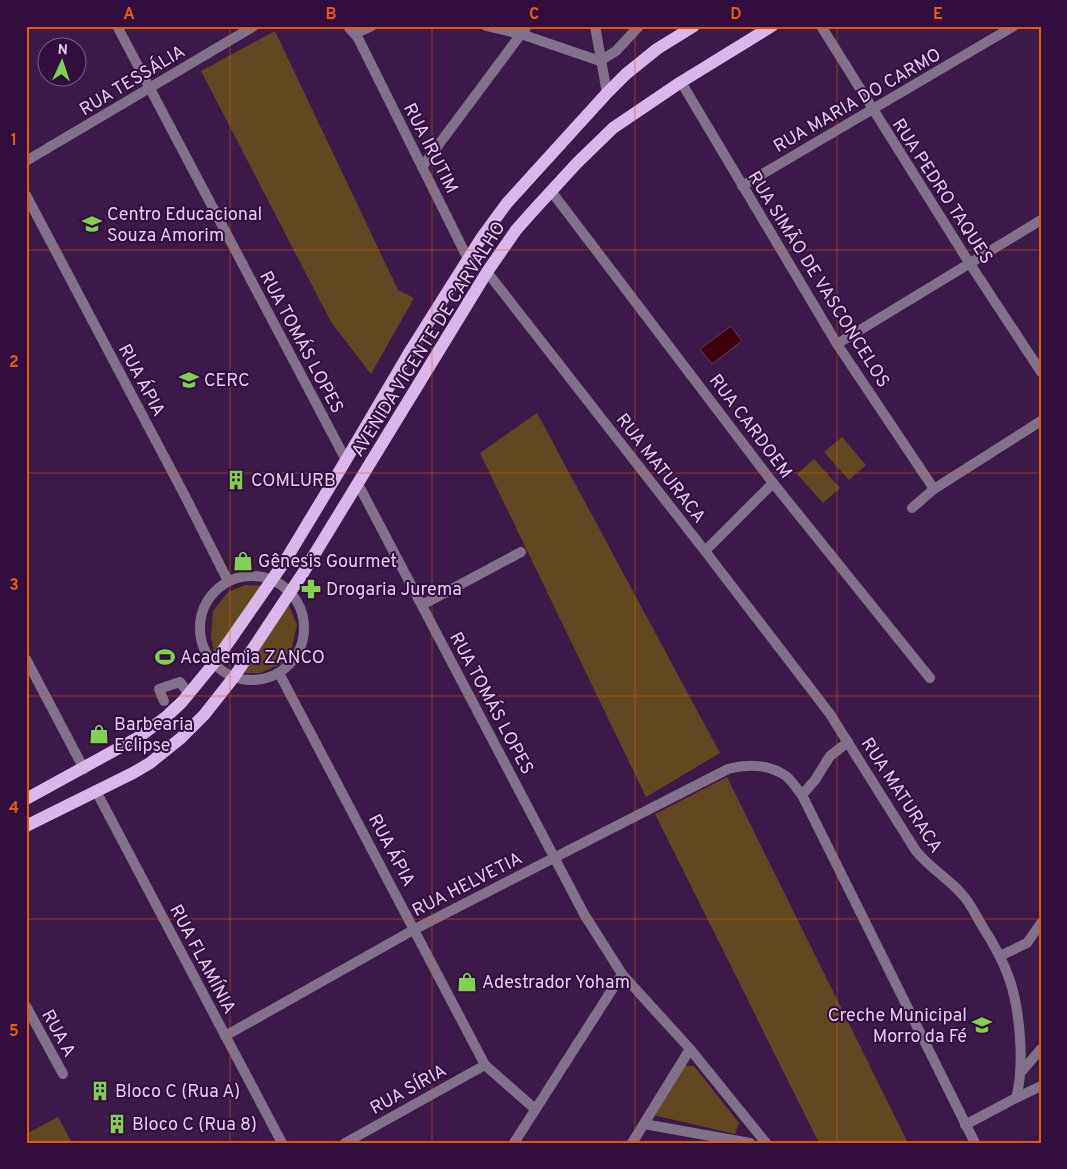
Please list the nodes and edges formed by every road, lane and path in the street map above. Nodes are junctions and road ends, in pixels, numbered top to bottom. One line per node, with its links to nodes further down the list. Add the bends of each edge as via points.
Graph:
1 (117, 26): 16 (street, RUA TOMÁS LOPES)
2 (254, 26): 16 (street, RUA TESSÁLIA)
3 (486, 26): 12 (street)
4 (595, 26): 14 (street)
5 (639, 26): 14 (street, via 616,51)
6 (694, 26): 17 (main road, AVENIDA VICENTE DE CARVALHO, via 642,61)
7 (772, 26): 15 (main road, AVENIDA VICENTE DE CARVALHO)
8 (820, 26): 18 (street, RUA PEDRO TAQUES)
9 (1014, 26): 18 (street, RUA MARIA DO CARMO)
10 (348, 27): 11 (street, via 359,31); 13 (street, RUA IRUTIM)
11 (370, 27): 13 (street, via 364,38)
12 (524, 30): 14 (street); 20 (street)
13 (364, 51): 20 (street, RUA IRUTIM)
14 (600, 61): 17 (street)
15 (681, 82): 21 (street, RUA SIMÃO DE VASCONCELOS); 22 (main road, AVENIDA VICENTE DE CARVALHO, via 614,128)
16 (151, 88): 19 (street, RUA TESSÁLIA); 31 (street, RUA TOMÁS LOPES)
17 (607, 93): 25 (main road, AVENIDA VICENTE DE CARVALHO, via 507,203)
18 (872, 110): 21 (street, RUA MARIA DO CARMO); 26 (street, RUA PEDRO TAQUES)
19 (26, 161)
20 (422, 167): 25 (street, RUA IRUTIM)
21 (742, 186): 28 (street, RUA SIMÃO DE VASCONCELOS)
22 (551, 191): 27 (main road, AVENIDA VICENTE DE CARVALHO, via 516,230); 32 (street, RUA CARDOEM)
23 (26, 195): 39 (street, RUA ÁPIA)
24 (1041, 220): 26 (street)
25 (468, 259): 31 (main road, AVENIDA VICENTE DE CARVALHO)
26 (970, 264): 28 (street); 29 (street, RUA PEDRO TAQUES)
27 (487, 272): 33 (main road, AVENIDA VICENTE DE CARVALHO); 36 (street, RUA MATURACA)
28 (836, 344): 34 (street, RUA SIMÃO DE VASCONCELOS)
29 (1041, 372)
30 (1041, 421): 34 (street)
31 (346, 460): 38 (main road, AVENIDA VICENTE DE CARVALHO)
32 (773, 483): 36 (street); 46 (street, RUA CARDOEM)
33 (358, 484): 40 (main road, AVENIDA VICENTE DE CARVALHO); 41 (street, RUA TOMÁS LOPES)
34 (934, 489): 35 (street)
35 (912, 508)
36 (705, 551): 49 (street, RUA MATURACA)
37 (521, 552): 41 (street)
38 (271, 581): 39 (street, via 242,577); 40 (street); 43 (main road, AVENIDA VICENTE DE CARVALHO)
39 (228, 582): 43 (street, via 216,589 201,612 200,639)
40 (289, 593): 44 (street, via 302,616 303,642 290,665); 45 (main road, AVENIDA VICENTE DE CARVALHO)
41 (422, 605): 55 (street, RUA TOMÁS LOPES)
42 (26, 660): 50 (street)
43 (214, 663): 45 (street); 47 (main road, AVENIDA VICENTE DE CARVALHO)
44 (279, 673): 45 (street, via 257,680); 57 (street, RUA ÁPIA)
45 (234, 677): 51 (main road, AVENIDA VICENTE DE CARVALHO, via 191,729 165,751 133,773)
46 (930, 678)
47 (189, 694): 48 (street, via 180,682 159,689); 50 (main road, AVENIDA VICENTE DE CARVALHO, via 145,733)
48 (164, 702)
49 (848, 742): 52 (street, via 830,756); 58 (street, RUA MATURACA, via 916,851 960,892)
50 (84, 769): 53 (main road, AVENIDA VICENTE DE CARVALHO)
51 (96, 791): 54 (main road, AVENIDA VICENTE DE CARVALHO); 61 (street, RUA FLAMÍNIA)
52 (802, 795): 55 (street, RUA HELVETIA, via 787,777 775,770 760,766 728,769); 71 (street)
53 (26, 799)
54 (26, 826)
55 (555, 857): 57 (street, RUA HELVETIA); 59 (street, RUA TOMÁS LOPES, via 584,914)
56 (1041, 924): 58 (street, via 1027,943)
57 (415, 929): 61 (street, RUA HELVETIA); 64 (street, RUA ÁPIA)
58 (1000, 956): 65 (street, RUA MATURACA, via 1015,1002)
59 (622, 974): 62 (street, RUA TOMÁS LOPES); 69 (street)
60 (26, 1006): 66 (street, RUA A)
61 (225, 1036): 72 (street, RUA FLAMÍNIA)
62 (690, 1049): 70 (street); 77 (street, RUA TOMÁS LOPES)
63 (1041, 1049): 65 (street)
64 (486, 1065): 69 (street, RUA ÁPIA); 73 (street, RUA SÍRIA)
65 (1021, 1072): 68 (street, RUA MATURACA)
66 (64, 1074)
67 (1041, 1086): 68 (street)
68 (1016, 1098): 71 (street)
69 (535, 1109): 74 (street)
70 (644, 1124): 75 (street); 76 (street)
71 (965, 1125): 78 (street)
72 (282, 1143)
73 (345, 1143)
74 (514, 1143)
75 (632, 1143)
76 (750, 1143)
77 (766, 1143)
78 (975, 1143)

